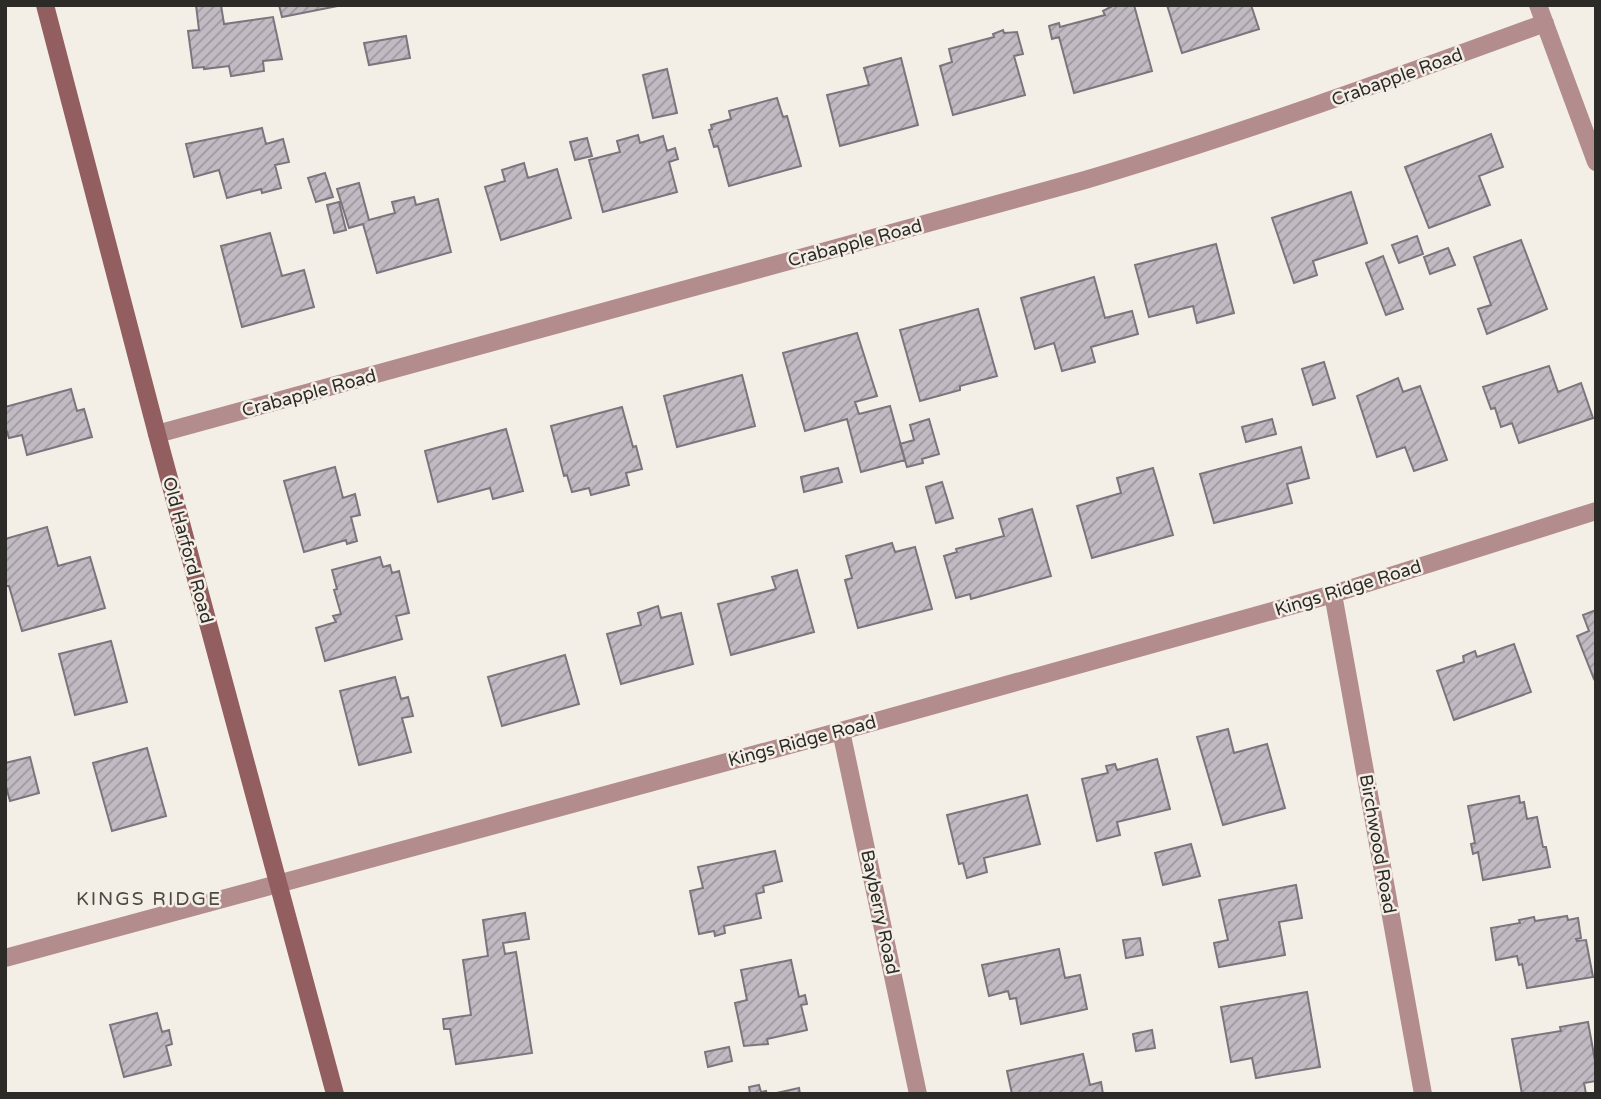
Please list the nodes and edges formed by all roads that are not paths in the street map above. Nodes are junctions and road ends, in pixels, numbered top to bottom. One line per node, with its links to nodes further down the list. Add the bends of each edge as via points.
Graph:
1 (46, 5): 5 (street, Old Harford Road)
2 (1538, 5): 3 (street)
3 (1545, 23): 4 (street); 5 (street, Crabapple Road, via 1295,114 1135,166)
4 (1596, 162)
5 (157, 434): 9 (street, Old Harford Road)
6 (1596, 511): 7 (street, Kings Ridge Road)
7 (1333, 594): 8 (street, Kings Ridge Road); 13 (street, Birchwood Road)
8 (841, 731): 9 (street, Kings Ridge Road); 12 (street, Bayberry Road)
9 (278, 884): 10 (street, Kings Ridge Road); 11 (street, Old Harford Road)
10 (5, 958)
11 (335, 1094)
12 (918, 1094)
13 (1423, 1094)

